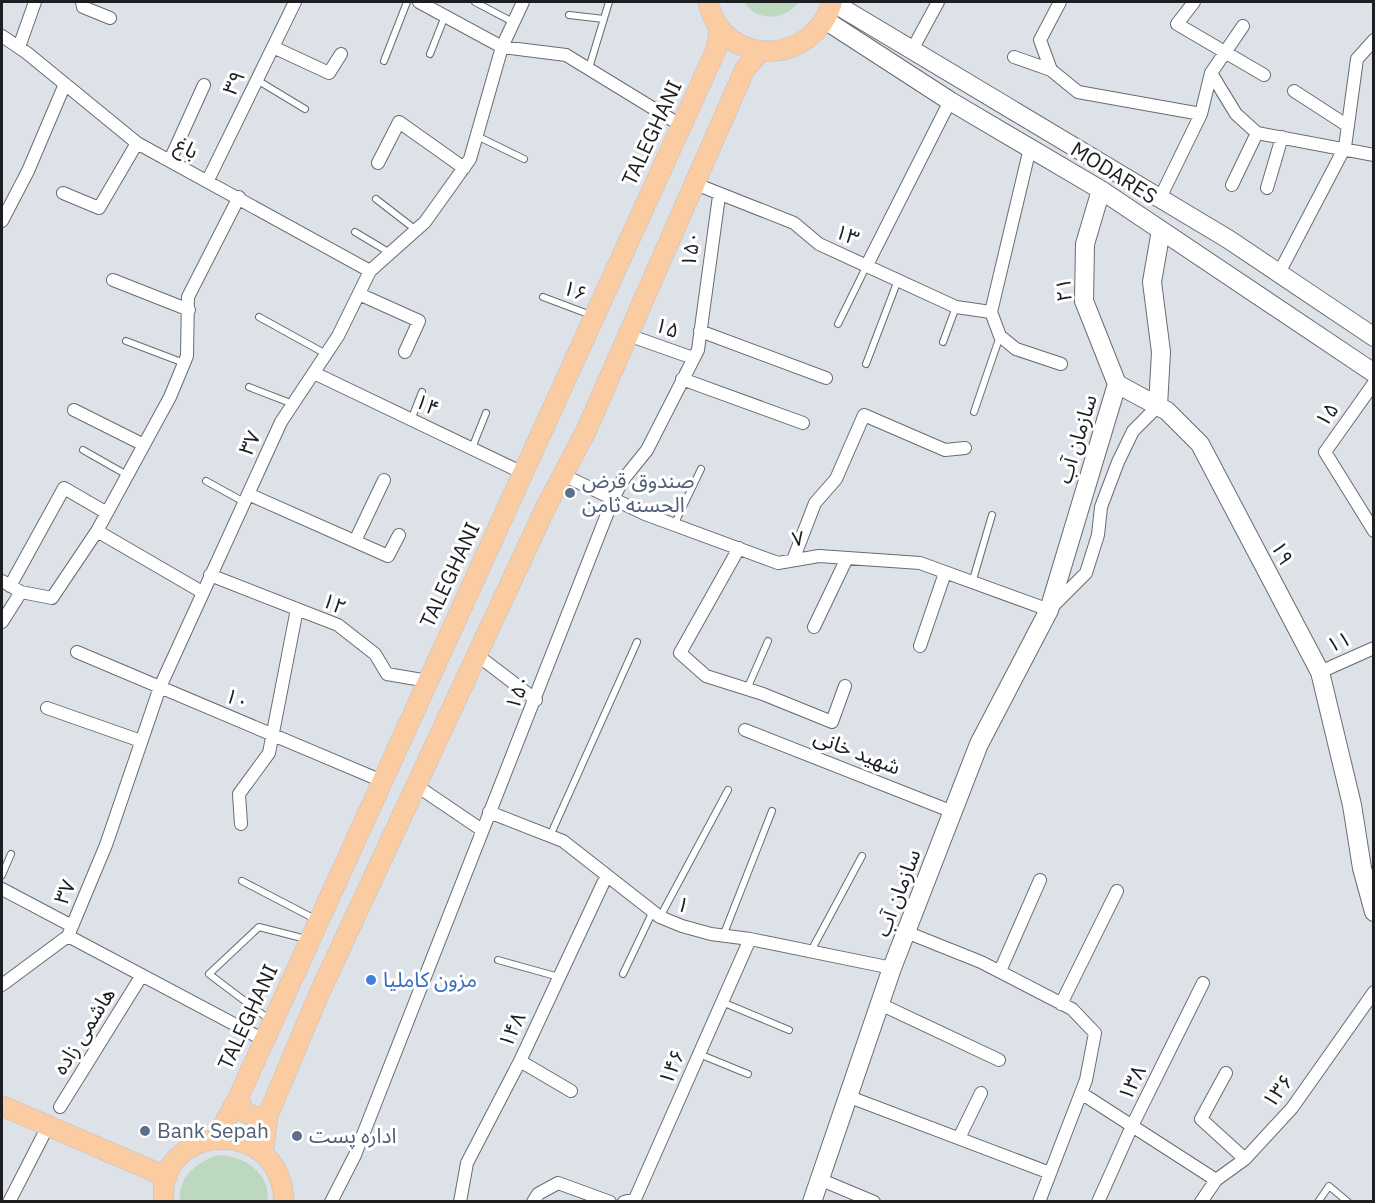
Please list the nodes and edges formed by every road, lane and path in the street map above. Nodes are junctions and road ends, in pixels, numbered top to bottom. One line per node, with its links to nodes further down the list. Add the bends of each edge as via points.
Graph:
1 (35, 2): 24 (street)
2 (82, 2): 16 (street, via 83,7)
3 (295, 2): 25 (street, ۳۹)
4 (407, 2): 33 (lane)
5 (419, 2): 15 (street)
6 (475, 2): 19 (lane)
7 (523, 2): 19 (street, ۳۷)
8 (609, 2): 17 (lane)
9 (708, 2): 21 (main road)
10 (832, 2): 18 (main road); 27 (street, MODARES)
11 (938, 2): 27 (street)
12 (1060, 2): 35 (street, via 1040,40)
13 (1194, 2): 29 (street, via 1178,24)
14 (569, 15): 17 (lane)
15 (445, 16): 26 (street); 31 (lane)
16 (110, 18)
17 (604, 19): 34 (lane)
18 (825, 20): 28 (main road, via 798,45 780,51); 42 (street, MODARES)
19 (513, 22): 26 (street, ۳۷)
20 (1243, 26): 29 (street)
21 (720, 28): 28 (main road, via 731,39); 45 (main road, TALEGHANI, via 716,50)
22 (2, 36): 24 (street, باغ)
23 (1374, 40): 46 (street, via 1357,59)
24 (19, 47): 39 (street, باغ)
25 (273, 47): 30 (street, via 329,73); 38 (street, ۳۹)
26 (502, 47): 34 (street, via 566,55); 48 (street, ۳۷)
27 (912, 50): 66 (street, MODARES)
28 (761, 51): 59 (main road, via 745,69)
29 (1226, 51): 36 (street); 37 (street)
30 (341, 54)
31 (430, 54)
32 (1014, 57): 35 (street)
33 (384, 61)
34 (589, 69): 45 (street)
35 (1051, 70): 44 (street, via 1078,92)
36 (1211, 73): 44 (street); 47 (street, via 1236,114)
37 (1264, 75)
38 (257, 80): 43 (lane); 58 (street, ۳۹)
39 (65, 84): 50 (street, باغ); 68 (street)
40 (204, 85): 55 (street)
41 (1294, 91): 46 (street)
42 (950, 100): 52 (street, MODARES); 74 (street)
43 (304, 109)
44 (1201, 114): 66 (street)
45 (682, 126): 84 (main road, TALEGHANI)
46 (1348, 126): 51 (street)
47 (1257, 133): 49 (street); 60 (street)
48 (477, 136): 54 (lane); 57 (street, ۳۷)
49 (1281, 137): 51 (street); 61 (street)
50 (137, 143): 55 (street, باغ); 63 (street, via 99,208)
51 (1345, 147): 53 (street); 76 (street)
52 (1030, 148): 62 (street, MODARES); 83 (street)
53 (1374, 154)
54 (524, 159)
55 (170, 160): 58 (street, باغ)
56 (378, 164): 57 (street, via 399,122)
57 (464, 168): 70 (street, ۳۷)
58 (208, 180): 65 (street, باغ)
59 (693, 183): 64 (street, ۱۳); 88 (main road)
60 (1232, 185)
61 (1267, 188)
62 (1101, 190): 71 (street, MODARES); 104 (street, ۲۱, via 1085,244 1084,301)
63 (63, 192)
64 (719, 196): 74 (street, ۱۳, via 795,223 819,244); 87 (street, ۱۵۰)
65 (239, 197): 75 (street, باغ); 82 (street, via 188,297)
66 (1160, 198): 76 (street, MODARES)
67 (376, 199): 70 (lane)
68 (7, 200): 69 (street)
69 (2, 221)
70 (416, 230): 73 (street, ۳۷)
71 (1161, 230): 100 (street, MODARES); 108 (street, via 1152,282 1161,352)
72 (355, 231): 73 (lane)
73 (390, 253): 75 (street, ۳۷)
74 (867, 265): 78 (street, ۱۳); 86 (lane)
75 (370, 271): 79 (street, ۳۷)
76 (1279, 273): 90 (street, MODARES)
77 (113, 280): 82 (street)
78 (898, 280): 81 (street, ۱۳); 97 (lane)
79 (359, 294): 93 (street, via 419,321); 94 (street, ۳۷)
80 (543, 297): 84 (lane, ۱۶)
81 (956, 307): 83 (street, ۱۳); 92 (lane)
82 (189, 310): 96 (street)
83 (991, 312): 89 (street)
84 (595, 316): 119 (main road, TALEGHANI)
85 (259, 317): 94 (lane)
86 (838, 324)
87 (700, 331): 95 (street, ۱۵۰); 101 (street)
88 (628, 335): 95 (street, ۱۵); 121 (main road)
89 (1000, 336): 98 (street, via 1016,349); 111 (lane)
90 (1374, 337)
91 (126, 341): 96 (lane)
92 (943, 342)
93 (405, 352)
94 (326, 355): 99 (street, ۳۷)
95 (693, 358): 102 (street, ۱۵۰)
96 (184, 363): 114 (street)
97 (866, 364)
98 (1062, 364)
99 (314, 373): 107 (street, ۳۷); 112 (street, ۱۴)
100 (1374, 373)
101 (826, 378)
102 (682, 379): 113 (street); 125 (street, ۱۵۰, via 647,450)
103 (1374, 383): 130 (street, ۱۵, via 1325,452)
104 (1117, 384): 108 (street, ۱۹); 142 (street, سازمان آب)
105 (249, 387): 107 (lane)
106 (422, 393): 112 (lane)
107 (293, 405): 124 (street, ۳۷, via 281,422)
108 (1158, 406): 142 (street, سازمان آب, via 1132,431 1118,462 1101,507 1098,535 1086,573); 151 (street, ۱۹, via 1200,444)
109 (74, 410): 114 (street)
110 (486, 412): 116 (lane)
111 (974, 412)
112 (411, 420): 116 (street, ۱۴)
113 (803, 423)
114 (144, 445): 120 (street)
115 (965, 448): 135 (street, via 945,450 864,415 836,479 815,503)
116 (472, 449): 119 (street, ۱۴)
117 (83, 450): 120 (lane)
118 (701, 469): 128 (lane)
119 (523, 473): 152 (main road, TALEGHANI)
120 (127, 475): 126 (street)
121 (563, 475): 125 (street, ۷); 150 (main road)
122 (384, 480): 132 (street)
123 (206, 482): 124 (lane)
124 (246, 498): 132 (street); 137 (street, ۳۷)
125 (613, 499): 128 (street, ۷); 156 (street, ۱۵۰)
126 (107, 513): 129 (street); 139 (street, via 64,488)
127 (992, 514): 138 (lane)
128 (674, 525): 133 (street, ۷)
129 (97, 531): 139 (street, via 52,598); 140 (street)
130 (1374, 531)
131 (399, 535): 132 (street, via 388,556)
132 (355, 541)
133 (739, 548): 135 (street, ۷, via 778,563); 155 (street, via 681,653 706,676)
134 (847, 558): 135 (street, ۷, via 819,556); 136 (street, ۷, via 920,563); 144 (street)
135 (793, 560)
136 (945, 573): 138 (street, ۷); 147 (street)
137 (210, 575): 140 (street, ۳۷); 141 (street, ۱۲)
138 (972, 583): 142 (street, ۷)
139 (11, 586): 143 (street)
140 (202, 592): 154 (street, ۳۷)
141 (297, 609): 152 (street, ۱۲, via 338,625 375,654 387,674); 159 (street)
142 (1049, 610): 166 (street, سازمان آب, via 979,744)
143 (2, 622)
144 (814, 627)
145 (768, 641): 155 (lane)
146 (637, 642): 169 (lane)
147 (920, 646)
148 (1374, 648): 151 (street, ۱۱)
149 (77, 652): 154 (street, ۱۰)
150 (477, 655): 156 (street); 162 (main road)
151 (1320, 672): 178 (street, ۱۹)
152 (428, 681): 161 (main road, TALEGHANI)
153 (845, 686): 155 (street, via 832,722)
154 (160, 687): 159 (street, ۱۰); 160 (street, ۳۷)
155 (747, 689)
156 (536, 700): 165 (street, ۱۵۰)
157 (47, 708): 160 (street)
158 (745, 730): 166 (street, شهید خانی)
159 (272, 734): 161 (street, ۱۰); 167 (street, via 269,753 239,794)
160 (141, 741): 181 (street, ۳۷, via 106,845)
161 (382, 781): 180 (main road, TALEGHANI)
162 (417, 786): 168 (street); 214 (main road)
163 (728, 790): 179 (lane)
164 (772, 811): 183 (lane)
165 (489, 812): 168 (street, ۱۵۰); 169 (street, ۱)
166 (953, 812): 182 (street, سازمان آب)
167 (241, 824)
168 (482, 830): 228 (street, ۱۵۰, via 355,1155)
169 (550, 836): 173 (street, ۱, via 563,841)
170 (11, 854): 172 (lane)
171 (862, 856): 186 (lane)
172 (2, 875)
173 (606, 877): 179 (street, ۱); 192 (street, ۱۴۸)
174 (1040, 880): 189 (street)
175 (242, 881): 180 (lane)
176 (2, 889): 181 (street)
177 (1117, 891): 198 (street)
178 (1374, 912)
179 (657, 914): 183 (street, ۱); 190 (lane)
180 (318, 921): 185 (main road, TALEGHANI)
181 (70, 931): 191 (street); 194 (street)
182 (906, 932): 188 (street, سازمان آب); 189 (street)
183 (723, 936): 184 (street, ۱)
184 (750, 939): 186 (street, ۱); 196 (street, ۱۴۶)
185 (310, 940): 199 (main road, TALEGHANI); 199 (lane, via 259,927 209,974)
186 (811, 952): 188 (street, ۱)
187 (498, 960): 192 (lane)
188 (892, 969): 197 (street, سازمان آب)
189 (1000, 971): 198 (street)
190 (623, 974)
191 (141, 975): 201 (street); 213 (street, هاشمی زاده)
192 (559, 976): 204 (street, ۱۴۸)
193 (1203, 983): 216 (street, ۱۳۸)
194 (2, 985)
195 (1374, 992): 220 (street, ۱۳۶, via 1292,1108)
196 (722, 1002): 200 (lane); 202 (street, ۱۴۶)
197 (880, 1004): 203 (street); 210 (street, سازمان آب)
198 (1061, 1004): 209 (street, via 1072,1009 1095,1033)
199 (272, 1022): 201 (main road, TALEGHANI)
200 (789, 1030)
201 (264, 1040): 211 (main road, TALEGHANI)
202 (699, 1054): 206 (lane); 232 (street, ۱۴۶, via 636,1199)
203 (999, 1060)
204 (520, 1061): 207 (street); 229 (street, ۱۴۸, via 468,1163)
205 (1226, 1073): 220 (street, via 1201,1119)
206 (748, 1074)
207 (571, 1091)
208 (981, 1093): 218 (street)
209 (1081, 1093): 216 (street); 221 (street)
210 (847, 1096): 218 (street); 223 (street, سازمان آب)
211 (238, 1098): 214 (main road, via 244,1112 255,1117); 217 (main road, TALEGHANI)
212 (2, 1106): 215 (main road)
213 (60, 1107)
214 (268, 1115): 219 (main road)
215 (48, 1126): 222 (main road); 226 (street)
216 (1132, 1126): 224 (street); 236 (street, ۱۳۸)
217 (216, 1138): 219 (main road, via 233,1138); 222 (main road, via 186,1151)
218 (959, 1138): 221 (street)
219 (263, 1152): 225 (main road, via 279,1174)
220 (1245, 1159): 224 (street, ۱۳۶)
221 (1050, 1173): 235 (street)
222 (167, 1177): 227 (main road)
223 (819, 1179): 233 (street, سازمان آب); 234 (street)
224 (1216, 1180): 237 (street, ۱۳۶)
225 (284, 1201)
226 (9, 1202)
227 (164, 1202)
228 (331, 1202)
229 (460, 1202)
230 (533, 1202): 231 (street, via 538,1194 558,1183)
231 (610, 1202)
232 (624, 1202)
233 (812, 1202)
234 (874, 1202)
235 (1039, 1202)
236 (1098, 1202)
237 (1201, 1202)
238 (1318, 1202): 239 (lane, via 1329,1186)
239 (1348, 1202)

